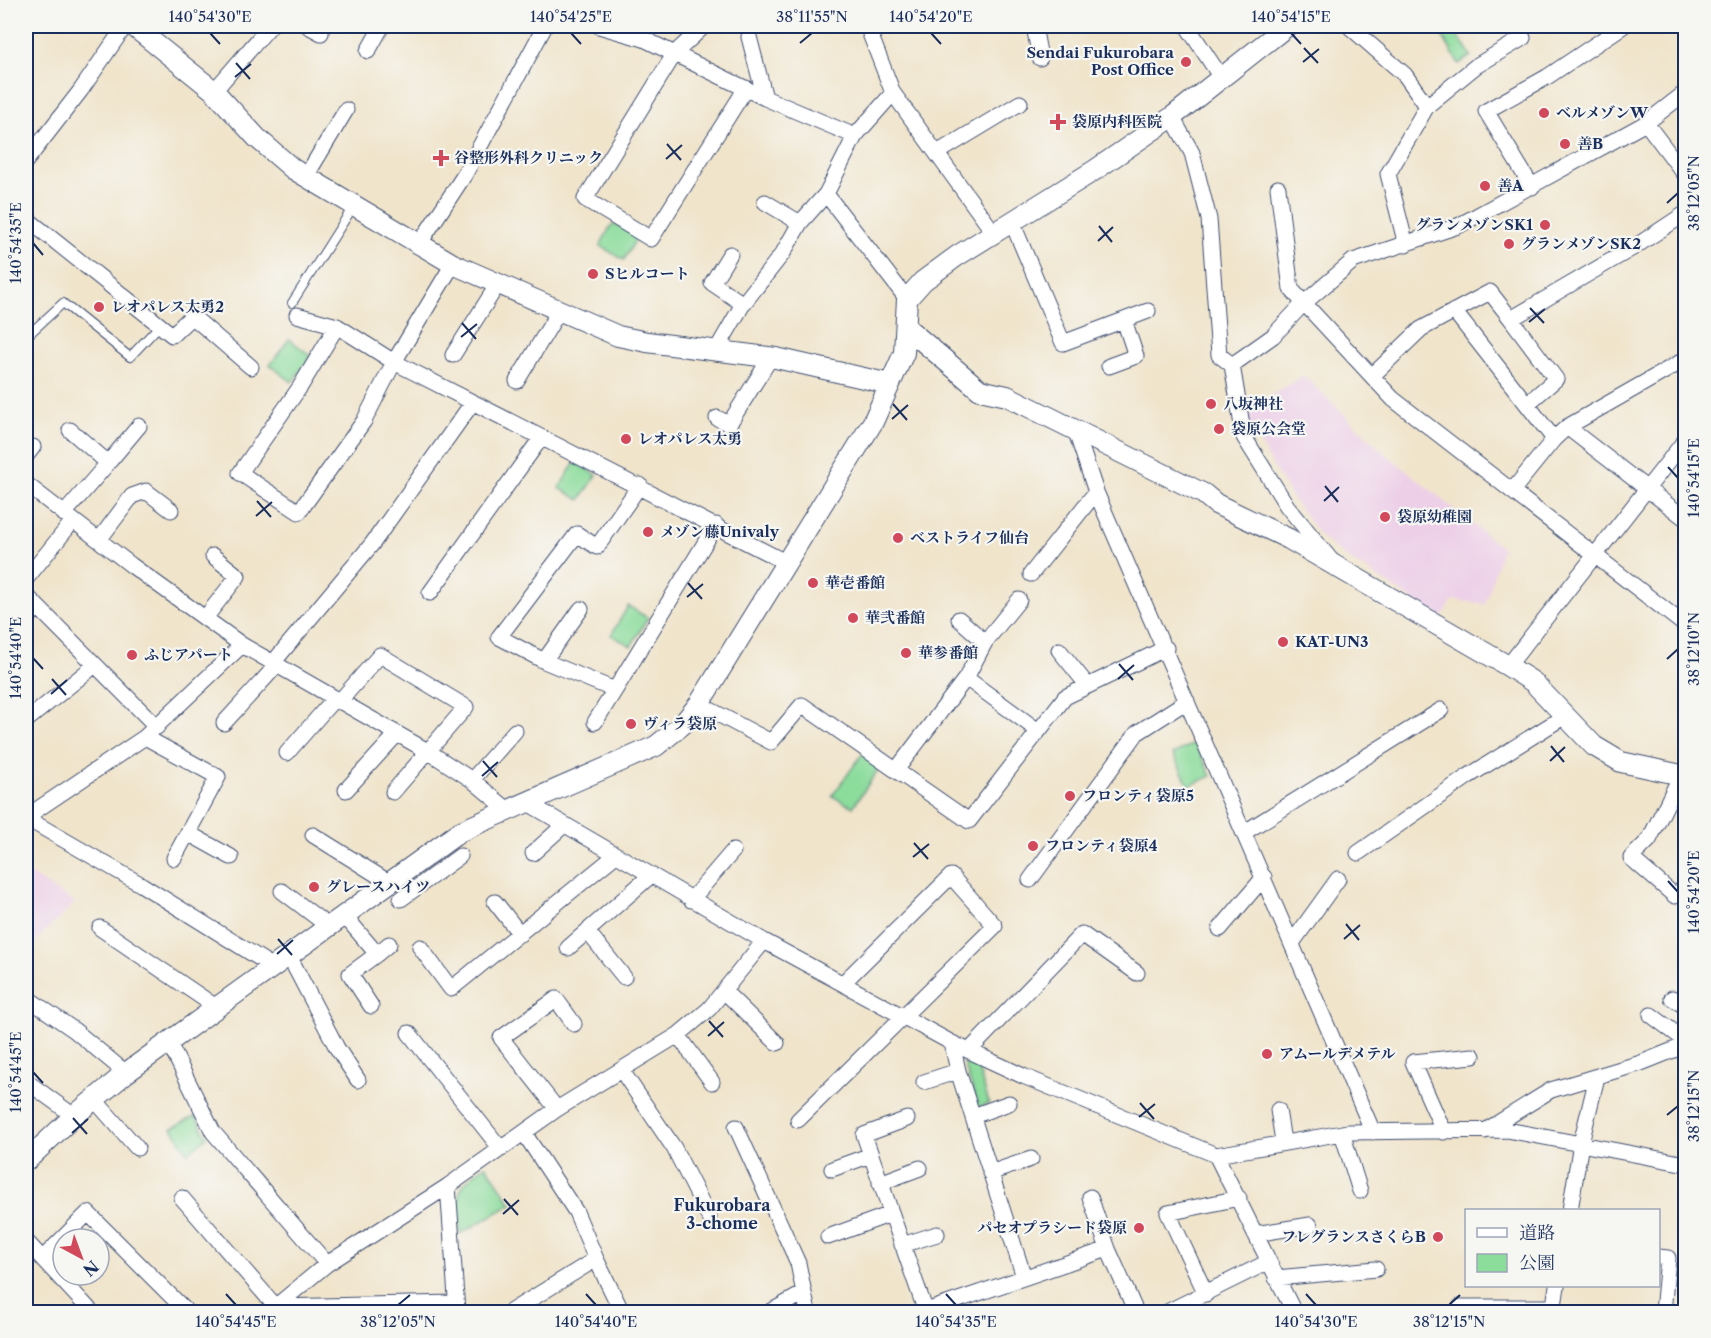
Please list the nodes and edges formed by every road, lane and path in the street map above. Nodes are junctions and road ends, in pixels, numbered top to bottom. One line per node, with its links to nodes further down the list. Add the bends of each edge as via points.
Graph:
1 (125, 26): 32 (street)
2 (133, 26): 21 (street)
3 (270, 26): 21 (street)
4 (382, 26): 16 (street)
5 (545, 26): 46 (street, via 465,174)
6 (599, 26): 17 (street)
7 (704, 26): 17 (street)
8 (867, 26): 23 (street)
9 (1034, 26): 18 (street)
10 (1187, 26): 19 (street)
11 (1286, 26): 19 (street)
12 (1348, 26): 26 (street, via 1405,75)
13 (1623, 26): 35 (street, via 1547,77 1486,111)
14 (749, 37): 24 (street)
15 (1522, 38): 26 (street, via 1476,66)
16 (368, 51)
17 (675, 53): 20 (street); 20 (street, via 585,199 651,239)
18 (1040, 58)
19 (1222, 79): 28 (street)
20 (746, 88): 24 (street)
21 (214, 91): 34 (street, via 257,138)
22 (1686, 92): 29 (street)
23 (893, 93): 30 (street); 31 (street)
24 (765, 98): 30 (street)
25 (1020, 103): 31 (street)
26 (1427, 106): 45 (street, via 1388,174)
27 (346, 110): 34 (street)
28 (1172, 117): 42 (street); 68 (street, via 1192,153 1209,219 1219,355)
29 (1646, 123): 33 (street); 35 (street)
30 (855, 136): 37 (street)
31 (937, 153): 44 (street)
32 (26, 161)
33 (1686, 176)
34 (305, 178): 39 (street)
35 (1532, 187): 45 (street, via 1458,226)
36 (1278, 188): 52 (street, via 1291,290)
37 (826, 194): 43 (street); 50 (street)
38 (765, 202): 43 (street)
39 (354, 207): 46 (street); 53 (lane)
40 (1686, 213): 58 (street)
41 (26, 218): 59 (street)
42 (1011, 222): 44 (street); 57 (street, via 1063,343)
43 (800, 223): 51 (street, via 783,253)
44 (994, 233): 50 (street, via 923,281)
45 (1406, 245): 52 (street, via 1353,261)
46 (418, 246): 48 (street)
47 (730, 254): 51 (street, via 712,283)
48 (453, 264): 49 (street); 67 (street)
49 (498, 284): 54 (street); 64 (street)
50 (907, 299): 61 (street)
51 (743, 304): 63 (street)
52 (1303, 304): 68 (street, via 1273,336); 71 (street)
53 (295, 309): 60 (street)
54 (559, 311): 63 (street, via 618,336); 72 (street)
55 (1148, 311): 57 (street)
56 (1454, 311): 58 (street, via 1490,292); 71 (street, via 1421,329); 75 (street)
57 (1124, 320): 69 (street, via 1136,356)
58 (1511, 320): 75 (street, via 1556,379)
59 (160, 325): 62 (lane, via 130,357 63,303); 70 (street, via 172,335 192,316)
60 (337, 326): 67 (street); 67 (street, via 240,473 299,512 364,421)
61 (907, 328): 73 (street, via 904,353); 80 (street, via 980,390 1007,396)
62 (26, 337)
63 (717, 349): 65 (street)
64 (453, 355)
65 (771, 357): 73 (street); 76 (street, via 729,424)
66 (1686, 359): 78 (street)
67 (394, 362): 74 (street)
68 (1232, 365): 98 (street, via 1244,437 1287,506)
69 (1109, 366)
70 (251, 367)
71 (1372, 376): 88 (street, via 1393,399)
72 (517, 381)
73 (890, 384): 97 (street, via 873,422)
74 (473, 402): 81 (street); 115 (street, via 372,543)
75 (1527, 404): 83 (street)
76 (717, 418)
77 (140, 426): 84 (street)
78 (1567, 427): 83 (street); 87 (street)
79 (70, 430): 84 (street)
80 (1076, 432): 89 (street); 98 (street, via 1204,494 1216,504)
81 (541, 438): 86 (street); 101 (street)
82 (1686, 438): 87 (street)
83 (1554, 439): 88 (street)
84 (108, 463): 91 (street)
85 (26, 484): 91 (street)
86 (640, 485): 93 (street); 114 (street, via 597,547 577,534 499,637)
87 (1644, 489): 92 (street); 96 (street)
88 (1512, 491): 96 (street)
89 (1096, 492): 99 (street); 112 (street)
90 (171, 510): 94 (street, via 146,491 132,496)
91 (69, 518): 94 (street); 100 (street)
92 (1686, 519)
93 (716, 525): 97 (street); 120 (street)
94 (99, 540): 107 (street)
95 (213, 556): 107 (street, via 238,576)
96 (1593, 557): 109 (street); 117 (street)
97 (785, 562): 123 (street)
98 (1335, 565): 117 (street)
99 (1031, 574)
100 (26, 579)
101 (430, 593)
102 (26, 595): 104 (street)
103 (1019, 600): 110 (street)
104 (38, 608): 106 (street); 116 (street)
105 (580, 609): 114 (street)
106 (26, 618)
107 (205, 618): 111 (street)
108 (959, 619): 110 (street)
109 (1686, 626)
110 (985, 642): 118 (street)
111 (242, 645): 115 (street); 129 (street)
112 (1166, 648): 119 (street); 122 (street)
113 (1059, 650): 119 (street)
114 (544, 661): 120 (street)
115 (274, 665): 121 (street); 128 (street)
116 (93, 666): 126 (street); 129 (street)
117 (1508, 666): 125 (street, via 1533,682)
118 (966, 678): 130 (street); 136 (street)
119 (1088, 686): 130 (street, via 1065,697)
120 (615, 690): 127 (street)
121 (337, 700): 132 (street); 134 (street, via 380,655 466,707); 135 (street)
122 (1187, 701): 145 (street); 159 (street, via 1137,733)
123 (699, 704): 136 (street, via 771,742 802,705); 141 (street, via 682,725 656,746)
124 (1441, 710): 145 (street)
125 (1565, 716): 137 (street, via 1594,746 1620,762); 150 (street, via 1467,777)
126 (27, 720)
127 (595, 722)
128 (224, 723)
129 (157, 727): 133 (street)
130 (1037, 730): 136 (street, via 969,821)
131 (515, 731): 138 (street)
132 (398, 734): 134 (street); 139 (street)
133 (145, 737): 143 (street); 146 (street, via 218,777)
134 (429, 752): 138 (street); 140 (street)
135 (287, 753)
136 (897, 769)
137 (1683, 776): 161 (street, via 1649,840 1631,858 1675,896)
138 (472, 780): 142 (street)
139 (346, 790)
140 (393, 792)
141 (526, 802): 142 (street); 144 (street)
142 (508, 810): 155 (street, via 461,831)
143 (26, 818): 176 (street)
144 (564, 825): 149 (street); 151 (street)
145 (1245, 832): 157 (street)
146 (188, 833): 153 (street); 154 (street)
147 (313, 834): 160 (street)
148 (733, 851): 164 (street)
149 (533, 853)
150 (1358, 853)
151 (616, 855): 156 (street); 170 (street)
152 (460, 856): 155 (street)
153 (231, 857)
154 (174, 858)
155 (428, 867): 160 (street); 163 (street)
156 (650, 876): 164 (street); 169 (street)
157 (1264, 877): 168 (street); 172 (street)
158 (1338, 879): 172 (street)
159 (1030, 880)
160 (390, 882): 166 (street)
161 (1686, 886)
162 (282, 891): 166 (street)
163 (401, 899)
164 (691, 900): 171 (street)
165 (495, 902): 170 (street)
166 (336, 921): 175 (street); 183 (street, via 383,949 350,974)
167 (100, 928): 184 (street)
168 (1220, 929)
169 (587, 932): 174 (street); 178 (street)
170 (520, 934): 173 (street, via 451,988)
171 (764, 941): 179 (street); 180 (street)
172 (1292, 943): 215 (street)
173 (420, 946)
174 (568, 948)
175 (288, 954): 176 (street); 201 (street)
176 (272, 966): 184 (street)
177 (1137, 973): 195 (street, via 1082,934)
178 (624, 977)
179 (843, 983): 187 (street); 187 (street, via 951,876 995,926)
180 (725, 992): 190 (street); 192 (street)
181 (26, 997): 199 (street)
182 (1672, 998): 185 (street)
183 (371, 1006)
184 (216, 1007): 191 (street)
185 (1686, 1007)
186 (1651, 1015): 194 (street)
187 (903, 1017): 193 (street); 212 (street)
188 (574, 1024): 207 (street, via 556,999 501,1038)
189 (409, 1033): 222 (street)
190 (678, 1035): 197 (street); 203 (street)
191 (168, 1041): 199 (street); 251 (street, via 213,1132)
192 (777, 1043)
193 (952, 1043): 195 (street); 198 (street)
194 (1686, 1043): 200 (street)
195 (969, 1051): 224 (street)
196 (1473, 1056): 216 (street, via 1413,1062)
197 (622, 1071): 207 (street); 239 (street, via 674,1148)
198 (958, 1071): 204 (street); 210 (street)
199 (126, 1072): 205 (street)
200 (1597, 1077): 214 (street, via 1551,1090); 220 (street)
201 (358, 1080)
202 (26, 1081): 209 (street)
203 (711, 1082)
204 (924, 1082)
205 (94, 1099): 209 (street); 221 (street)
206 (1009, 1102): 210 (street)
207 (557, 1109): 217 (street)
208 (1278, 1110): 219 (street)
209 (74, 1116): 226 (street)
210 (973, 1116): 230 (street)
211 (907, 1119): 223 (street, via 864,1135)
212 (798, 1120)
213 (735, 1127): 256 (street, via 798,1263)
214 (1485, 1131): 216 (street); 220 (street, via 1507,1130)
215 (1373, 1132): 216 (street); 218 (street)
216 (1444, 1132)
217 (524, 1133): 222 (street); 249 (street, via 576,1212)
218 (1342, 1133): 219 (street); 233 (street)
219 (1283, 1141): 224 (street)
220 (1581, 1143): 227 (street); 237 (street)
221 (137, 1148)
222 (501, 1149): 232 (street)
223 (871, 1155): 229 (street); 231 (street)
224 (1216, 1155): 236 (street)
225 (1030, 1159): 230 (street)
226 (26, 1161)
227 (1686, 1164)
228 (920, 1168): 231 (street)
229 (832, 1169)
230 (990, 1173): 253 (street)
231 (880, 1183): 238 (street)
232 (448, 1186): 251 (street); 260 (street)
233 (1360, 1191)
234 (1090, 1197): 246 (street)
235 (183, 1198): 262 (street)
236 (1239, 1198): 242 (street); 257 (street, via 1168,1213)
237 (1569, 1209)
238 (891, 1214): 243 (street); 245 (street)
239 (709, 1217)
240 (1310, 1225): 242 (street)
241 (937, 1234): 245 (street)
242 (1255, 1234): 250 (street)
243 (828, 1237)
244 (26, 1241): 248 (street)
245 (902, 1245): 269 (street)
246 (1108, 1249): 253 (street); 270 (street)
247 (1660, 1257): 273 (street, via 1668,1258)
248 (43, 1258): 261 (street); 264 (street, via 88,1213)
249 (596, 1259): 265 (street); 266 (street)
250 (1268, 1262): 254 (street); 257 (street)
251 (327, 1264): 262 (street)
252 (1376, 1269): 254 (street)
253 (1024, 1277): 269 (street)
254 (1276, 1278): 272 (street)
255 (1557, 1287): 263 (street)
256 (804, 1293): 267 (street); 268 (street)
257 (1206, 1294): 259 (street)
258 (1460, 1306): 263 (street)
259 (1194, 1307): 271 (street)
260 (456, 1308): 262 (street)
261 (89, 1309)
262 (273, 1310)
263 (1553, 1310)
264 (187, 1312)
265 (510, 1312)
266 (622, 1312)
267 (770, 1312)
268 (808, 1312)
269 (926, 1312)
270 (1136, 1312)
271 (1167, 1312)
272 (1294, 1312)
273 (1663, 1312)

